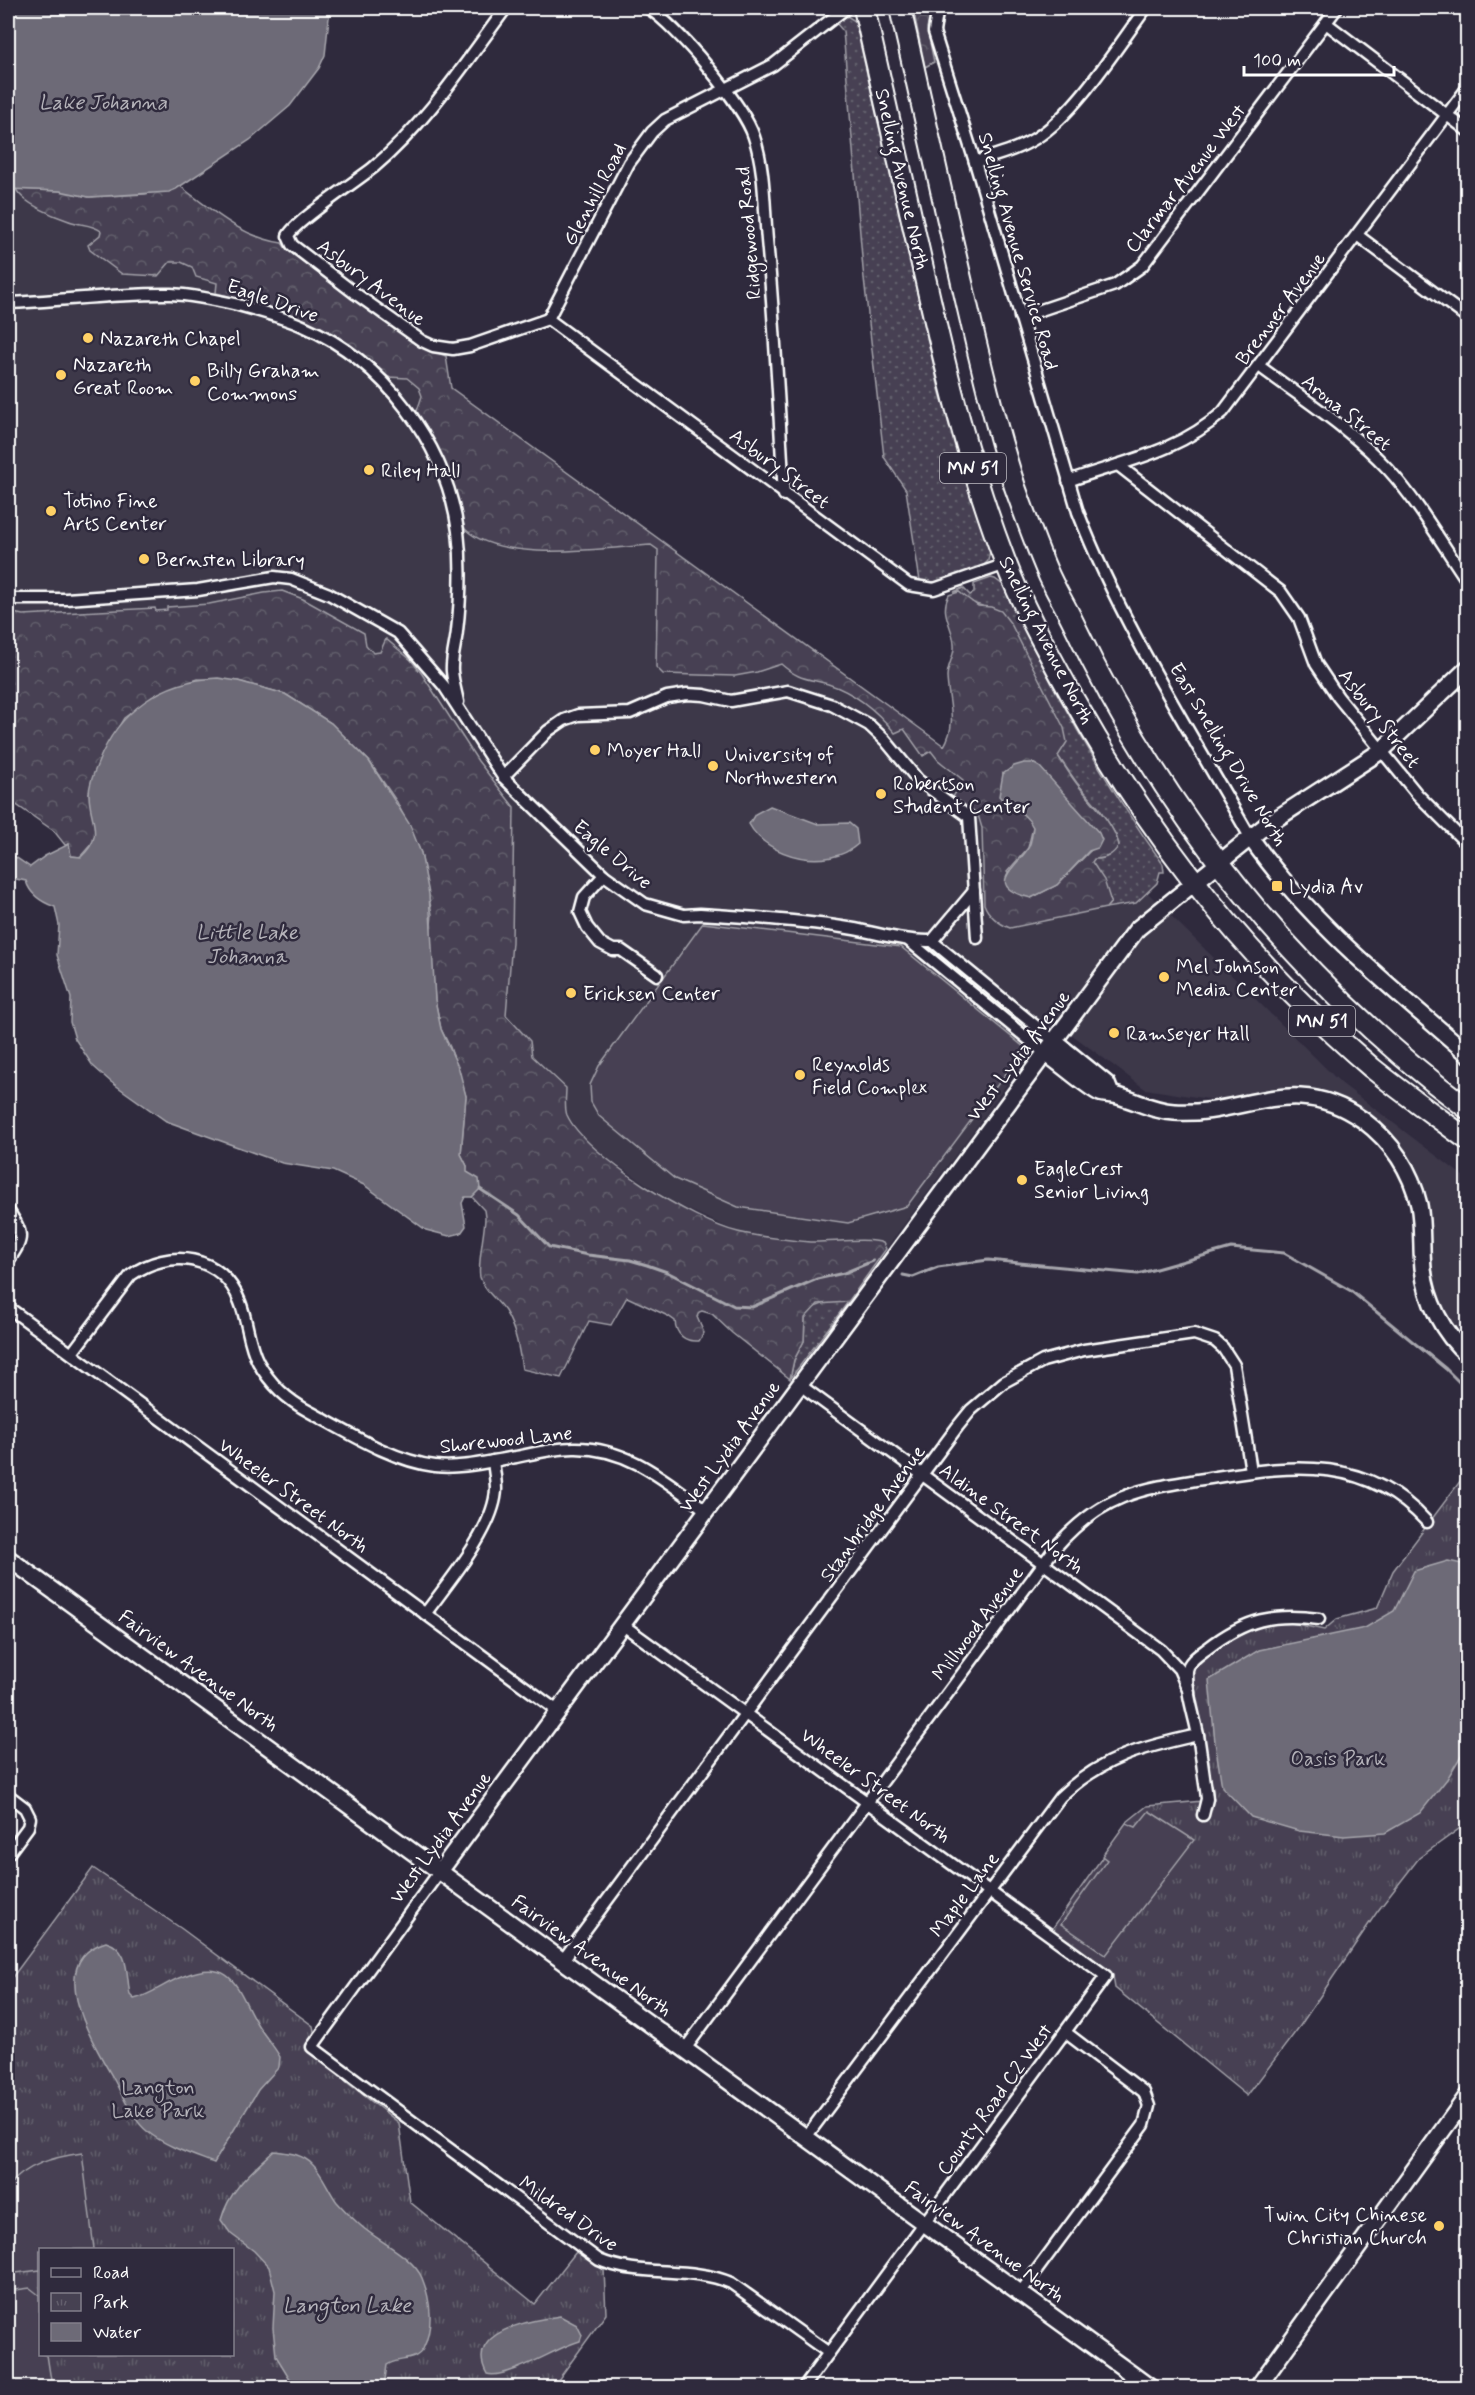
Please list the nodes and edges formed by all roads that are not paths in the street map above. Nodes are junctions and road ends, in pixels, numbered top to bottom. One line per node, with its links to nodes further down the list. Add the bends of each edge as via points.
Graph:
1 (506, 8): 21 (street, Asbury Avenue, via 406,138 356,182 295,225 288,236 292,245 356,294 422,341 442,348 470,346)
2 (648, 8): 13 (street, Ridgewood Road, via 677,33)
3 (846, 8): 13 (street, Glenhill Road, via 773,65)
4 (864, 8): 26 (highway, Snelling Avenue North / MN 51, via 950,384)
5 (888, 8): 11 (highway)
6 (900, 8): 11 (highway, Snelling Avenue North / MN 51)
7 (942, 8): 16 (street, Snelling Avenue Service Road, via 937,13 934,32)
8 (1146, 8): 16 (street, via 1057,121 1020,147)
9 (1338, 8): 10 (street, Clarmar Avenue West)
10 (1326, 23): 14 (street); 19 (street, Clarmar Avenue West, via 1142,266 1106,289)
11 (909, 47): 37 (highway, Snelling Avenue North / MN 51, via 986,385 1032,534 1110,696 1156,775)
12 (1467, 87): 14 (street, Brenner Avenue)
13 (726, 90): 21 (street, Glenhill Road, via 665,120 639,147); 25 (street, Ridgewood Road, via 754,135 760,159)
14 (1446, 115): 15 (street); 17 (street, Brenner Avenue)
15 (1467, 131)
16 (975, 162): 19 (street, Snelling Avenue Service Road)
17 (1358, 235): 20 (street); 22 (street, Brenner Avenue)
18 (8, 303): 30 (street, Eagle Drive, via 172,294 215,300 303,326 355,357 399,400 423,433 446,478 458,530 461,567)
19 (1020, 317): 24 (street, Snelling Avenue Service Road)
20 (1467, 318)
21 (548, 319): 25 (street, Asbury Street)
22 (1259, 366): 23 (street, Brenner Avenue, via 1223,412 1192,436); 27 (street, Arona Street, via 1348,433 1387,468 1419,508)
23 (1118, 465): 24 (street, Brenner Avenue); 33 (street, Asbury Street, via 1281,592 1299,618 1326,681)
24 (1068, 481): 35 (street, East Snelling Drive North, via 1092,548 1125,616)
25 (784, 495): 26 (street, Asbury Street, via 900,580 917,588 934,589)
26 (1006, 564): 39 (highway, Snelling Avenue North / MN 51, via 1084,718)
27 (1467, 582)
28 (8, 597): 31 (street, Eagle Drive, via 78,598 198,590 274,577 291,579 329,594 398,633)
29 (1467, 668): 33 (street)
30 (452, 670): 31 (street); 32 (street, Eagle Drive)
31 (434, 673): 32 (street, Eagle Drive)
32 (459, 708): 34 (street, Eagle Drive)
33 (1381, 751): 35 (street); 36 (street, Asbury Street)
34 (502, 777): 38 (street, Eagle Drive); 40 (street, via 548,730 578,715 630,713 667,697 687,694 731,701 788,692 814,698 869,725 918,780 969,817)
35 (1251, 837): 37 (street, West Lydia Avenue); 46 (street, East Snelling Drive North, via 1285,884 1337,940)
36 (1467, 844)
37 (1218, 864): 39 (street, West Lydia Avenue); 47 (highway, Snelling Avenue North / MN 51, via 1328,989 1410,1064)
38 (604, 875): 42 (street, Eagle Drive, via 645,904 664,911 808,922); 44 (street, via 584,897 580,912 587,927 600,943 621,950)
39 (1194, 883): 45 (street, West Lydia Avenue, via 1137,929); 48 (highway, Snelling Avenue North / MN 51, via 1266,966 1337,1036)
40 (974, 891): 41 (street); 43 (street)
41 (976, 938)
42 (909, 941): 43 (street, Eagle Drive); 45 (street, Eagle Drive)
43 (932, 941): 45 (street)
44 (657, 975)
45 (1050, 1047): 53 (street, via 1100,1093 1144,1106 1173,1112 1209,1110 1273,1097 1310,1098 1360,1118 1388,1142 1408,1172 1419,1207 1427,1289 1441,1323); 54 (street, West Lydia Avenue)
46 (1467, 1054)
47 (1467, 1109)
48 (1467, 1140)
49 (8, 1210): 50 (street, via 20,1229 21,1242)
50 (8, 1261)
51 (9, 1308): 52 (street, Wheeler Street North)
52 (72, 1353): 55 (street, Shorewood Lane, via 131,1275 152,1262 191,1259 216,1270 234,1289 260,1365 295,1403 389,1452 419,1463 455,1466); 62 (street, Wheeler Street North)
53 (1467, 1355)
54 (800, 1385): 57 (street, Aldine Street North); 58 (street, West Lydia Avenue)
55 (493, 1461): 58 (street, Shorewood Lane, via 573,1448 609,1452 644,1466); 62 (street, via 496,1491 483,1530)
56 (1251, 1471): 57 (street, Stanbridge Avenue, via 1234,1365 1215,1341 1194,1334 1073,1352 1022,1371 971,1410); 59 (street, Millwood Avenue, via 1309,1467 1356,1476 1399,1496); 61 (street, Millwood Avenue, via 1157,1486 1117,1498 1069,1531)
57 (922, 1475): 61 (street, Aldine Street North); 69 (street, Stanbridge Avenue)
58 (707, 1511): 64 (street, West Lydia Avenue)
59 (1427, 1522)
60 (8, 1558): 75 (street, Fairview Avenue North)
61 (1043, 1564): 65 (street, Aldine Street North); 72 (street, Millwood Avenue)
62 (425, 1614): 68 (street, Wheeler Street North)
63 (1320, 1619): 66 (street, via 1265,1618 1235,1629)
64 (623, 1625): 68 (street, West Lydia Avenue); 69 (street, Wheeler Street North)
65 (1161, 1650): 66 (street, via 1187,1657); 67 (street, Aldine Street North, via 1179,1669)
66 (1205, 1650): 67 (street, via 1187,1669)
67 (1189, 1692): 70 (street)
68 (559, 1712): 75 (street, West Lydia Avenue)
69 (747, 1713): 72 (street, Wheeler Street North); 77 (street, Stanbridge Avenue)
70 (1198, 1735): 73 (street, via 1207,1799); 76 (street, Maple Lane, via 1127,1753 1081,1778 1059,1797)
71 (8, 1795): 74 (street, via 25,1808 30,1818)
72 (867, 1800): 76 (street, Wheeler Street North); 81 (street, Millwood Avenue)
73 (1203, 1815)
74 (8, 1854)
75 (440, 1871): 77 (street, Fairview Avenue North); 80 (street, West Lydia Avenue)
76 (988, 1891): 78 (street, Wheeler Street North); 83 (street, Maple Lane)
77 (563, 1960): 81 (street, Fairview Avenue North)
78 (1106, 1976): 79 (street, County Road C2 West)
79 (1065, 2032): 84 (street, County Road C2 West); 85 (street, via 1144,2092 1149,2106 1144,2125)
80 (312, 2047): 86 (street, Mildred Drive, via 599,2260 628,2269 685,2272 731,2283)
81 (685, 2049): 83 (street, Fairview Avenue North)
82 (1467, 2095): 89 (street)
83 (806, 2137): 84 (street, Fairview Avenue North)
84 (924, 2223): 85 (street, Fairview Avenue North); 86 (street, County Road C2 West)
85 (1020, 2293): 88 (street, Fairview Avenue North)
86 (829, 2353): 87 (street, County Road C2 West)
87 (803, 2388)
88 (1151, 2388)
89 (1257, 2388)

